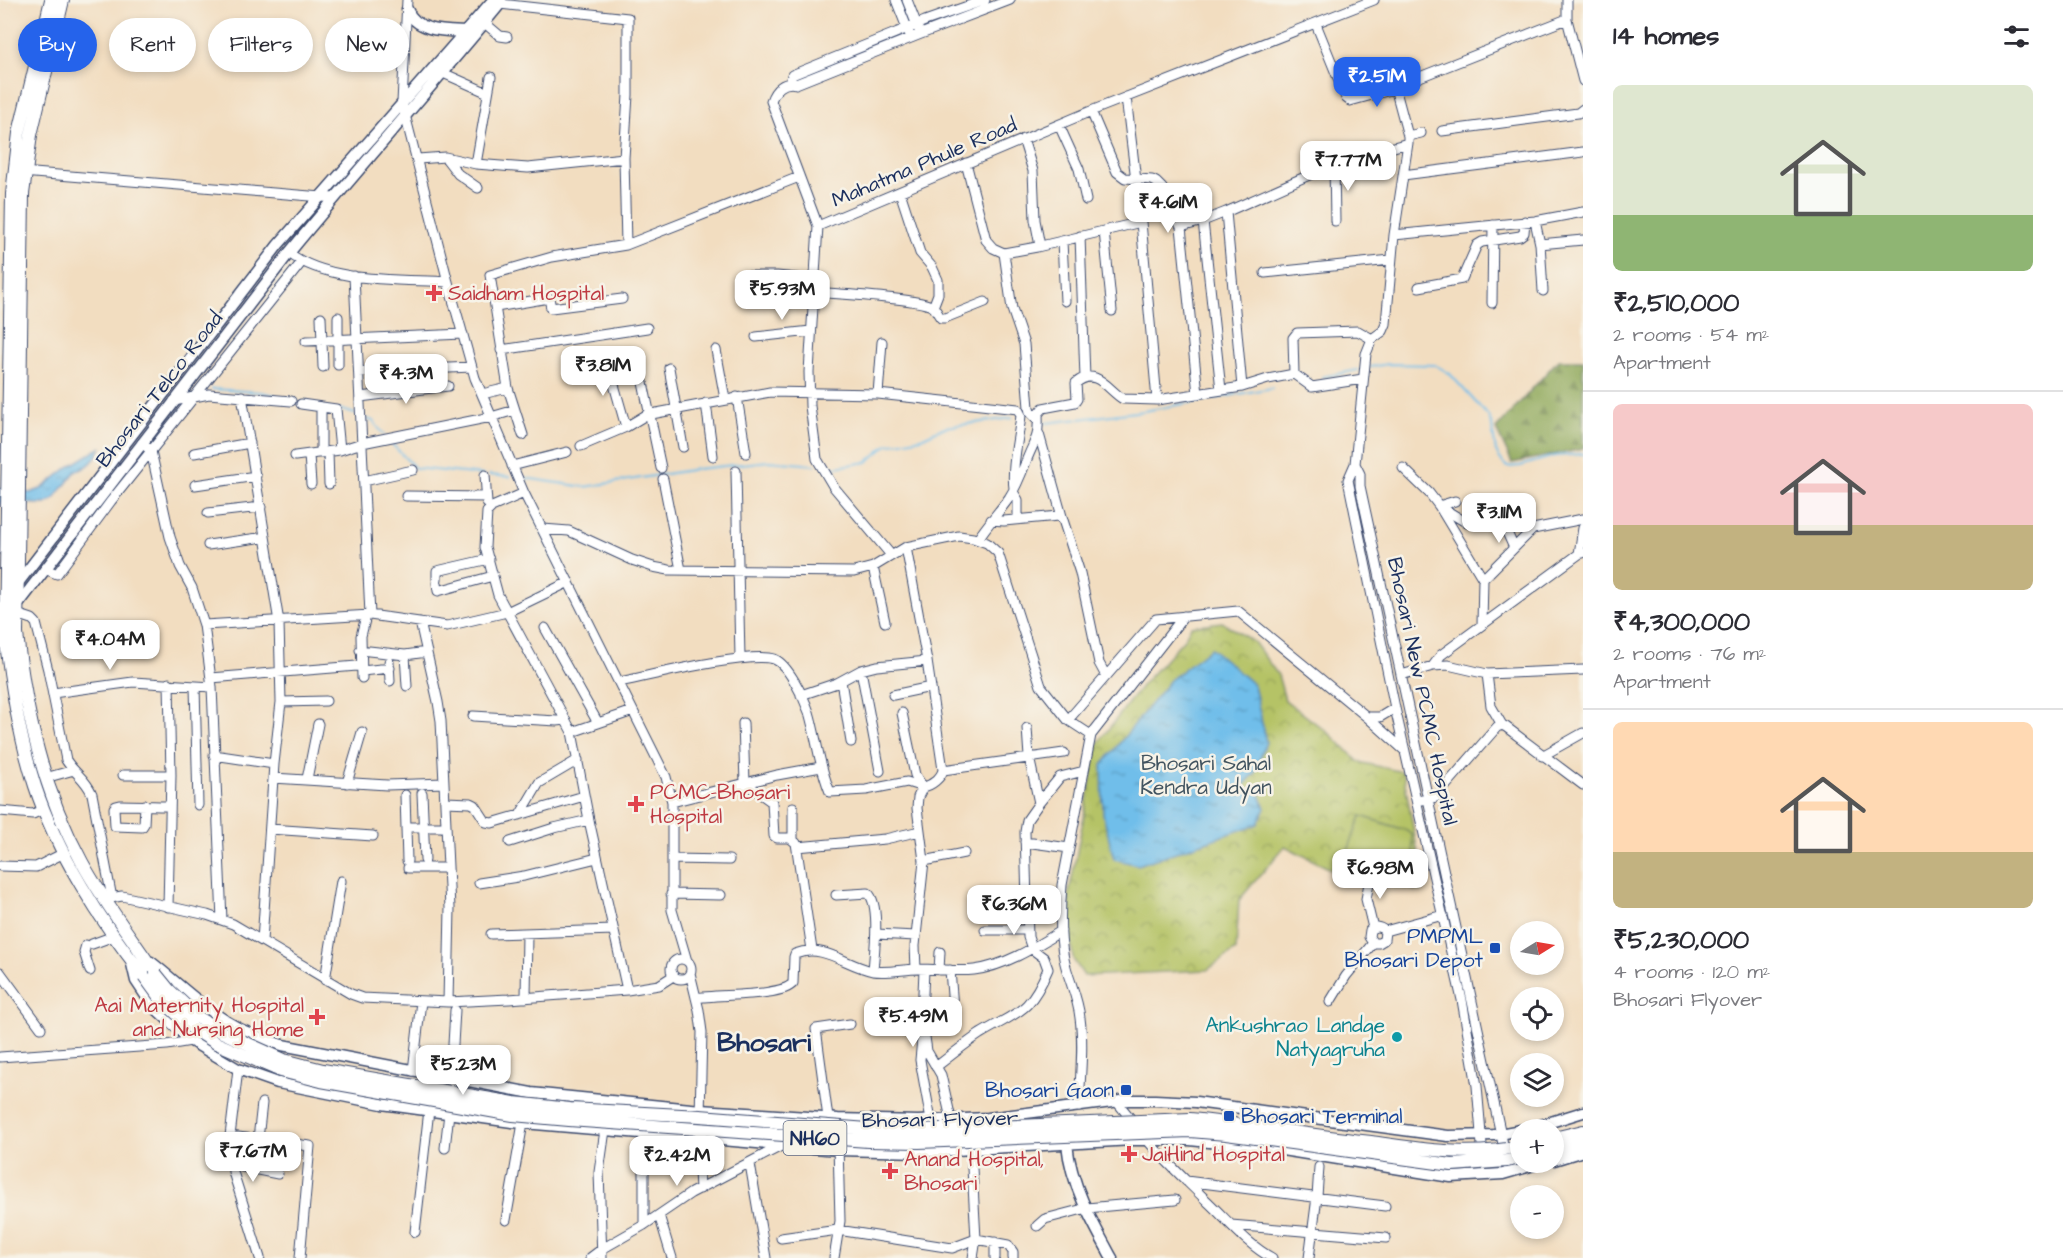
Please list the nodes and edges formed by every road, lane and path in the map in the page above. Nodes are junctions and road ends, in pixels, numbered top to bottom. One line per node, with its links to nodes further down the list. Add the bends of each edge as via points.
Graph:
1 (51, 0): 39 (highway, NH60, via 19,133)
2 (63, 0): 39 (highway, NH60)
3 (896, 0): 14 (street)
4 (907, 0): 14 (street)
5 (985, 0): 14 (street)
6 (1010, 0): 14 (street)
7 (1374, 0): 13 (street, Mahatma Phule Road)
8 (1567, 0): 11 (street)
9 (497, 1): 12 (main road); 34 (street, via 628,18)
10 (407, 5): 15 (main road, via 413,20 426,27); 23 (street)
11 (1567, 19): 19 (street); 20 (street)
12 (481, 20): 15 (main road, Bhosari Telco Road); 16 (street); 17 (main road, Bhosari Telco Road)
13 (1316, 24): 20 (street, via 1346,98 1356,100); 22 (street, Mahatma Phule Road)
14 (914, 31): 41 (street, via 774,93 771,100)
15 (466, 32): 23 (main road, Bhosari Telco Road)
16 (507, 38)
17 (443, 73): 21 (street); 26 (main road, Bhosari Telco Road)
18 (491, 77): 21 (street)
19 (1583, 81)
20 (1398, 88): 31 (street)
21 (488, 93): 36 (street)
22 (1126, 97): 25 (street, Mahatma Phule Road); 42 (street)
23 (402, 103): 26 (street); 45 (main road, Bhosari Telco Road)
24 (1583, 109): 28 (street)
25 (1091, 111): 27 (street, Mahatma Phule Road); 42 (street, via 1117,172 1125,178)
26 (406, 115): 35 (street); 46 (main road, Bhosari Telco Road)
27 (1059, 125): 30 (street, Mahatma Phule Road); 47 (street, via 1079,169)
28 (1442, 131)
29 (1421, 133): 31 (street)
30 (1023, 139): 37 (street, Mahatma Phule Road); 66 (street, via 1033,171)
31 (1408, 139): 38 (street); 40 (street, Bhosari New PCMC Hospital)
32 (1583, 152): 40 (street)
33 (445, 157): 35 (street); 36 (street); 43 (street, via 458,174)
34 (624, 158): 36 (street, via 528,168); 65 (street)
35 (418, 159): 75 (street)
36 (476, 164)
37 (966, 164): 44 (street, Mahatma Phule Road); 68 (street, via 987,240)
38 (1334, 164): 48 (street); 51 (street)
39 (20, 172): 45 (street); 193 (highway, NH60, via 24,194); 287 (highway, NH60, via 12,194 5,634 18,719)
40 (1403, 175): 59 (street, Bhosari New PCMC Hospital)
41 (799, 177): 56 (street); 65 (street)
42 (1136, 178): 54 (street); 57 (street, via 1152,180 1162,188)
43 (478, 188)
44 (900, 192): 56 (street, Mahatma Phule Road); 84 (street, via 920,253 938,280)
45 (321, 195): 46 (street); 193 (main road, Bhosari Telco Road, via 278,245)
46 (334, 198): 67 (main road, Bhosari Telco Road)
47 (1086, 200)
48 (1226, 212): 50 (street); 111 (street)
49 (1583, 212): 53 (street)
50 (1203, 220): 57 (street); 113 (street)
51 (1335, 221)
52 (1525, 221): 53 (street); 55 (street); 63 (street, via 1520,236)
53 (1535, 221): 64 (street)
54 (1141, 222): 58 (street); 123 (street)
55 (1493, 225): 59 (street); 63 (street)
56 (818, 226): 74 (street, Mahatma Phule Road)
57 (1181, 227): 117 (street)
58 (1104, 231): 60 (street); 85 (street)
59 (1394, 235): 69 (street, Bhosari New PCMC Hospital)
60 (1080, 237): 62 (street); 108 (street)
61 (1583, 240): 64 (street)
62 (1062, 241): 66 (street); 80 (street)
63 (1492, 241): 76 (street, via 1477,245 1462,279); 82 (street)
64 (1540, 243): 77 (street)
65 (626, 245): 83 (street, via 552,257 490,275)
66 (1040, 246): 68 (street)
67 (289, 253): 70 (street); 124 (main road, Bhosari Telco Road)
68 (1004, 253): 133 (street, via 1012,309 1024,344 1029,408)
69 (1391, 260): 71 (street); 94 (street, Bhosari New PCMC Hospital, via 1386,324)
70 (301, 263): 72 (street); 119 (street)
71 (1265, 273)
72 (354, 276): 75 (street); 93 (street)
73 (741, 276): 74 (street)
74 (815, 280): 78 (street, Mahatma Phule Road)
75 (448, 282): 90 (street)
76 (1419, 287)
77 (1543, 291)
78 (814, 292): 84 (street, via 902,300); 89 (street, Mahatma Phule Road)
79 (622, 298): 83 (street, via 550,308 549,298)
80 (1065, 301)
81 (985, 302): 84 (street, via 945,318 939,317)
82 (1492, 303)
83 (496, 307): 98 (street)
84 (933, 307)
85 (1112, 311)
86 (321, 317): 96 (street)
87 (338, 317): 92 (street)
88 (647, 328): 98 (street)
89 (811, 331): 91 (street); 114 (street, Mahatma Phule Road)
90 (463, 334): 93 (street); 104 (street)
91 (756, 337)
92 (338, 339): 93 (street); 96 (street); 102 (street)
93 (357, 339): 106 (street)
94 (1372, 339): 107 (street, via 1358,331 1297,333 1293,338); 109 (street, Bhosari New PCMC Hospital)
95 (306, 340): 96 (street)
96 (322, 340): 103 (street)
97 (882, 342): 116 (street)
98 (501, 350): 112 (street)
99 (716, 350): 122 (street)
100 (638, 359): 131 (street)
101 (608, 360): 134 (street)
102 (338, 365)
103 (323, 367)
104 (472, 367): 106 (street); 115 (street)
105 (669, 368): 129 (street)
106 (359, 372): 120 (street)
107 (1294, 374): 109 (street, via 1312,387); 111 (street)
108 (1085, 378): 123 (street, via 1101,379 1123,399); 133 (street, via 1076,383 1074,402 1043,408)
109 (1363, 379): 151 (street, Bhosari New PCMC Hospital)
110 (448, 386): 120 (street)
111 (1242, 387): 113 (street)
112 (508, 388): 115 (street); 130 (street)
113 (1221, 390): 117 (street)
114 (809, 392): 116 (street); 121 (street); 185 (street, Mahatma Phule Road, via 817,459 833,486)
115 (482, 394): 132 (street)
116 (878, 394): 164 (street, via 1018,409 1022,415)
117 (1198, 394): 123 (street)
118 (242, 396): 119 (street); 125 (street); 138 (street)
119 (194, 397): 124 (street); 143 (street)
120 (360, 397): 139 (street)
121 (738, 397): 122 (street); 147 (street)
122 (725, 399): 126 (street)
123 (1157, 400)
124 (174, 401): 137 (main road, Bhosari Telco Road)
125 (291, 401)
126 (706, 403): 129 (street); 150 (street)
127 (301, 404): 128 (street)
128 (321, 408): 142 (street, via 336,409); 144 (street)
129 (677, 408): 131 (street); 141 (street)
130 (515, 410): 132 (street); 136 (street)
131 (650, 414): 134 (street); 153 (street)
132 (491, 417): 139 (street); 152 (street)
133 (1038, 420): 135 (street)
134 (626, 427): 140 (street)
135 (1039, 432): 164 (street); 176 (street)
136 (523, 435)
137 (142, 443): 143 (street); 188 (main road, Bhosari Telco Road)
138 (250, 443): 146 (street); 158 (street)
139 (362, 443): 142 (street); 160 (street)
140 (581, 446)
141 (683, 447)
142 (340, 450): 144 (street)
143 (151, 452): 188 (street, via 57,574); 202 (street, via 170,537)
144 (324, 452): 148 (street); 163 (street)
145 (567, 452): 152 (street)
146 (194, 453)
147 (746, 453)
148 (309, 455): 149 (street); 162 (street)
149 (295, 456)
150 (713, 456)
151 (1355, 464): 218 (street, Bhosari New PCMC Hospital); 234 (street, Bhosari New PCMC Hospital, via 1349,473 1349,489)
152 (512, 466): 165 (street)
153 (661, 468)
154 (1403, 468): 169 (street)
155 (413, 470): 160 (street)
156 (736, 471): 190 (street)
157 (485, 475): 167 (street)
158 (256, 476): 161 (street); 170 (street)
159 (663, 479): 189 (street)
160 (364, 481): 197 (street)
161 (195, 484)
162 (311, 484)
163 (329, 484)
164 (1013, 490): 173 (street, via 1018,500); 175 (street)
165 (524, 493): 171 (street); 178 (street)
166 (406, 496): 167 (street)
167 (486, 497): 171 (street)
168 (1455, 501): 169 (street)
169 (1439, 506): 183 (street, via 1467,523 1501,519); 192 (street)
170 (261, 507): 172 (street); 179 (street)
171 (487, 512): 186 (street, via 485,547)
172 (208, 513)
173 (1018, 519): 175 (street); 176 (street, via 1059,516)
174 (1583, 519): 183 (street, via 1533,529)
175 (991, 520): 180 (street)
176 (1064, 520): 219 (street, via 1099,663)
177 (1583, 528): 184 (street)
178 (543, 529): 189 (street, via 569,531 653,567); 194 (street)
179 (265, 537): 181 (street); 199 (street)
180 (978, 540): 182 (street, via 959,536); 240 (street, via 998,553 1041,686)
181 (208, 545)
182 (906, 547): 185 (street); 210 (street)
183 (1514, 548): 192 (street)
184 (1581, 554): 203 (street)
185 (891, 555): 187 (street)
186 (489, 559): 191 (street); 191 (street, via 437,571 438,591)
187 (873, 567): 190 (street, via 854,573); 201 (street)
188 (45, 569): 195 (main road, Bhosari Telco Road)
189 (681, 570): 190 (street)
190 (738, 572): 209 (street)
191 (493, 576): 196 (street)
192 (1483, 579): 203 (street)
193 (18, 582): 195 (highway, NH60)
194 (569, 582): 196 (street); 223 (street)
195 (17, 610): 228 (street, via 36,623); 267 (highway, NH60, via 23,682)
196 (507, 612): 200 (street, via 447,626); 239 (street)
197 (368, 615): 199 (street); 200 (street); 205 (street)
198 (1184, 616): 219 (street, via 1156,619); 238 (street, via 1238,611); 249 (street)
199 (279, 622): 202 (street); 216 (street)
200 (420, 622): 206 (street)
201 (885, 622)
202 (204, 625): 222 (street)
203 (1482, 625): 211 (street, via 1441,655)
204 (545, 628): 241 (street)
205 (360, 650): 207 (street); 215 (street)
206 (427, 652): 208 (street); 271 (street, via 440,715)
207 (389, 654): 208 (street); 212 (street)
208 (405, 655): 226 (street)
209 (740, 658): 223 (street); 229 (street, via 776,660)
210 (927, 661): 213 (street); 227 (street)
211 (1433, 666): 217 (street, via 1448,665); 218 (street)
212 (390, 668): 215 (street); 220 (street)
213 (861, 670): 221 (street); 263 (street)
214 (1583, 670): 217 (street)
215 (360, 671): 216 (street)
216 (280, 673): 222 (street); 232 (street)
217 (1487, 674): 244 (street, via 1491,706)
218 (1401, 675): 235 (street, Bhosari New PCMC Hospital)
219 (1106, 676): 240 (street)
220 (390, 681)
221 (841, 681): 229 (street); 252 (street)
222 (211, 682): 225 (street); 255 (street)
223 (619, 682): 233 (street)
224 (169, 683): 225 (street); 228 (street, via 133,682); 266 (street)
225 (195, 686): 283 (street)
226 (407, 686)
227 (931, 687): 230 (street); 262 (street)
228 (53, 693): 261 (street, via 66,759)
229 (801, 694): 260 (street)
230 (893, 695)
231 (326, 700): 232 (street)
232 (281, 702): 259 (street)
233 (633, 711): 241 (street); 281 (street, via 666,777)
234 (1396, 712): 235 (street); 238 (street); 251 (street, Bhosari New PCMC Hospital)
235 (1409, 712): 250 (street, Bhosari New PCMC Hospital)
236 (902, 713): 274 (street, via 915,775)
237 (473, 716): 239 (street)
238 (1367, 717): 253 (street)
239 (566, 720): 247 (street)
240 (1068, 720): 249 (street)
241 (598, 723): 247 (street)
242 (743, 723): 272 (street)
243 (318, 724): 269 (street)
244 (1502, 726): 256 (street); 278 (street, via 1436,797)
245 (1027, 728): 257 (street)
246 (363, 732): 270 (street)
247 (572, 732): 258 (street)
248 (1583, 733): 256 (street)
249 (1091, 735): 264 (street)
250 (1414, 736): 251 (street); 278 (street, Bhosari New PCMC Hospital)
251 (1402, 739): 253 (street, Bhosari New PCMC Hospital)
252 (851, 742)
253 (1405, 751): 279 (street, Bhosari New PCMC Hospital)
254 (1064, 753): 257 (street)
255 (214, 755): 259 (street); 319 (street)
256 (1542, 756): 273 (street)
257 (1029, 757): 262 (street); 282 (street)
258 (578, 760): 277 (street); 289 (street, via 539,783)
259 (274, 764): 268 (street)
260 (821, 767): 272 (street); 274 (street, via 830,792 907,782)
261 (74, 770): 267 (street); 316 (street, via 92,794)
262 (943, 770): 274 (street)
263 (880, 771)
264 (1084, 771): 282 (street, via 1060,777); 300 (street)
265 (123, 775): 266 (street)
266 (171, 775): 285 (street)
267 (45, 778): 316 (highway, NH60, via 73,844)
268 (273, 778): 269 (street); 294 (street)
269 (307, 779): 270 (street)
270 (347, 783): 271 (street)
271 (444, 783): 280 (street)
272 (745, 783): 281 (street); 299 (street, via 772,802 774,836)
273 (1583, 785)
274 (923, 787): 295 (street, via 917,808)
275 (422, 793): 292 (street)
276 (405, 795): 291 (street)
277 (584, 796): 289 (street); 290 (street)
278 (1428, 799): 279 (street); 385 (street, Bhosari New PCMC Hospital)
279 (1416, 801): 318 (street, Bhosari New PCMC Hospital)
280 (445, 802): 289 (street, via 471,803 486,822); 293 (street)
281 (672, 802): 304 (street)
282 (1039, 803): 298 (street, via 1027,820)
283 (198, 805)
284 (145, 806): 285 (street)
285 (170, 806): 317 (street)
286 (793, 807): 299 (street)
287 (44, 809): 288 (street, via 33,814); 301 (highway, NH60)
288 (0, 812)
289 (520, 815)
290 (589, 820): 297 (street); 303 (street)
291 (406, 827): 292 (street); 309 (street, via 407,865)
292 (424, 827): 293 (street); 305 (street)
293 (446, 827): 309 (street)
294 (270, 829): 296 (street); 331 (street)
295 (920, 831): 299 (street, via 885,839); 307 (street)
296 (373, 836)
297 (510, 842)
298 (1025, 842): 300 (street); 323 (street)
299 (795, 843): 334 (street)
300 (1070, 848): 324 (street, via 1062,885)
301 (64, 853): 308 (street, via 36,867); 329 (highway, NH60)
302 (964, 853): 307 (street)
303 (597, 858): 312 (street); 321 (street)
304 (672, 859): 306 (street); 313 (street)
305 (425, 860)
306 (729, 860)
307 (924, 861): 330 (street)
308 (0, 866)
309 (448, 868): 355 (street)
310 (1371, 873): 320 (street, via 1366,899)
311 (341, 880): 350 (street)
312 (479, 883)
313 (671, 894): 314 (street); 338 (street, via 674,922)
314 (720, 895)
315 (836, 895): 328 (street, via 870,895)
316 (108, 898): 317 (street, via 122,897); 336 (highway, NH60)
317 (168, 907): 319 (street)
318 (1443, 915): 325 (street); 387 (street, Bhosari New PCMC Hospital, via 1462,1000)
319 (222, 920): 331 (street)
320 (1373, 928): 325 (street); 332 (street, via 1369,937)
321 (614, 930): 326 (street); 351 (street)
322 (985, 930): 323 (street)
323 (1027, 930): 333 (street)
324 (1061, 931): 333 (street); 339 (street)
325 (1385, 931): 332 (street, via 1384,940)
326 (526, 933): 327 (street); 352 (street)
327 (491, 934)
328 (876, 934): 330 (street); 345 (street)
329 (114, 936): 337 (highway, NH60); 344 (street, via 89,944 84,952)
330 (916, 936): 340 (street)
331 (262, 941): 350 (street)
332 (1373, 943): 356 (street)
333 (1032, 949): 341 (street, via 1044,958); 343 (street, via 987,967)
334 (812, 950): 345 (street); 353 (street, via 795,954 794,983 785,990)
335 (940, 952): 342 (street)
336 (144, 956): 348 (highway, NH60); 366 (main road, via 210,1010 258,1037)
337 (130, 959): 348 (highway, NH60); 362 (main road, via 136,981 152,1005)
338 (687, 961): 347 (street); 349 (street, via 673,963)
339 (1065, 963): 341 (street); 370 (street, via 1080,1019)
340 (920, 969): 342 (street); 345 (street); 361 (street)
341 (1048, 969): 364 (street, via 1023,1010 980,1034)
342 (939, 970): 343 (street)
343 (950, 970): 358 (street)
344 (90, 971)
345 (873, 971)
346 (0, 972): 360 (street)
347 (690, 973): 349 (street, via 683,980); 353 (street)
348 (150, 975): 397 (highway, Bhosari Flyover / NH60, bridge, via 199,1018 284,1060 514,1103 868,1130 1190,1119 1452,1153); 403 (highway, Bhosari Flyover / NH60, bridge, via 160,998 192,1028 216,1043 281,1071 513,1115 868,1141 1190,1131 1452,1165)
349 (673, 976): 351 (street, via 659,985)
350 (326, 980): 354 (street, via 362,998)
351 (627, 990): 352 (street)
352 (526, 998): 355 (street)
353 (696, 998): 372 (street, via 702,1032)
354 (421, 1001): 355 (street); 366 (street)
355 (448, 1002)
356 (1330, 1002)
357 (455, 1010): 367 (street)
358 (954, 1020)
359 (850, 1024): 375 (street, via 816,1029)
360 (41, 1028)
361 (924, 1034): 364 (street); 378 (street, via 920,1060)
362 (191, 1041): 363 (street); 365 (main road)
363 (0, 1057)
364 (936, 1067): 376 (street)
365 (238, 1069): 371 (main road, via 278,1083); 386 (street)
366 (412, 1071): 367 (main road)
367 (451, 1078): 372 (main road, via 531,1093); 374 (street)
368 (1117, 1102): 370 (main road); 379 (main road, via 1196,1102); 391 (street)
369 (262, 1103): 390 (street)
370 (1078, 1107): 376 (main road)
371 (429, 1110): 374 (main road); 422 (street)
372 (701, 1110): 375 (main road); 389 (street)
373 (1583, 1112): 377 (main road)
374 (449, 1113): 380 (main road); 395 (street)
375 (833, 1118): 378 (main road); 398 (street)
376 (951, 1119): 378 (main road)
377 (1560, 1119)
378 (931, 1120): 400 (street)
379 (1327, 1120): 387 (main road, via 1448,1136); 404 (main road)
380 (523, 1123): 381 (main road); 417 (street)
381 (605, 1130): 384 (main road); 428 (street, via 599,1172)
382 (1583, 1131): 388 (highway)
383 (1510, 1132): 385 (main road)
384 (645, 1133): 389 (main road); 418 (street)
385 (1502, 1134): 387 (main road); 407 (street, Bhosari New PCMC Hospital)
386 (230, 1136): 390 (street); 406 (street)
387 (1481, 1136): 409 (street, Bhosari New PCMC Hospital)
388 (1564, 1136)
389 (697, 1138): 394 (main road); 411 (street)
390 (258, 1139): 430 (street, via 310,1146)
391 (1147, 1140): 393 (main road); 404 (main road, via 1226,1142); 410 (street)
392 (1583, 1143): 396 (highway)
393 (1067, 1144): 399 (main road); 415 (main road, via 1072,1174)
394 (783, 1145): 398 (main road); 405 (street)
395 (445, 1148)
396 (1564, 1148)
397 (1510, 1149)
398 (838, 1150): 400 (main road); 421 (street)
399 (972, 1150): 400 (main road); 425 (street)
400 (938, 1151)
401 (1583, 1151): 402 (main road)
402 (1564, 1157)
403 (1510, 1160)
404 (1321, 1162): 409 (main road, via 1451,1177); 412 (street)
405 (750, 1164): 411 (street); 433 (street)
406 (233, 1165): 408 (street); 429 (street)
407 (1509, 1173): 409 (main road)
408 (278, 1174)
409 (1485, 1177)
410 (1186, 1181): 412 (street); 419 (street)
411 (700, 1189): 416 (street)
412 (1317, 1197): 414 (street); 423 (street)
413 (1175, 1200): 415 (street)
414 (1385, 1206)
415 (1087, 1208): 420 (street, via 1045,1219); 438 (main road)
416 (659, 1215): 418 (street); 432 (street)
417 (506, 1220)
418 (644, 1225): 428 (street)
419 (1231, 1225): 423 (street); 439 (street)
420 (1037, 1226)
421 (838, 1230): 424 (street); 425 (street, via 952,1248); 434 (street)
422 (415, 1232)
423 (1313, 1233): 426 (street); 440 (street)
424 (782, 1238)
425 (976, 1239): 427 (street); 435 (street)
426 (1386, 1239)
427 (995, 1242): 436 (street); 437 (street, via 1008,1245)
428 (602, 1253): 431 (street)
429 (260, 1258)
430 (300, 1258)
431 (590, 1258)
432 (672, 1258)
433 (766, 1258)
434 (834, 1258)
435 (973, 1258)
436 (995, 1258)
437 (1013, 1258)
438 (1112, 1258)
439 (1272, 1258)
440 (1309, 1258)

